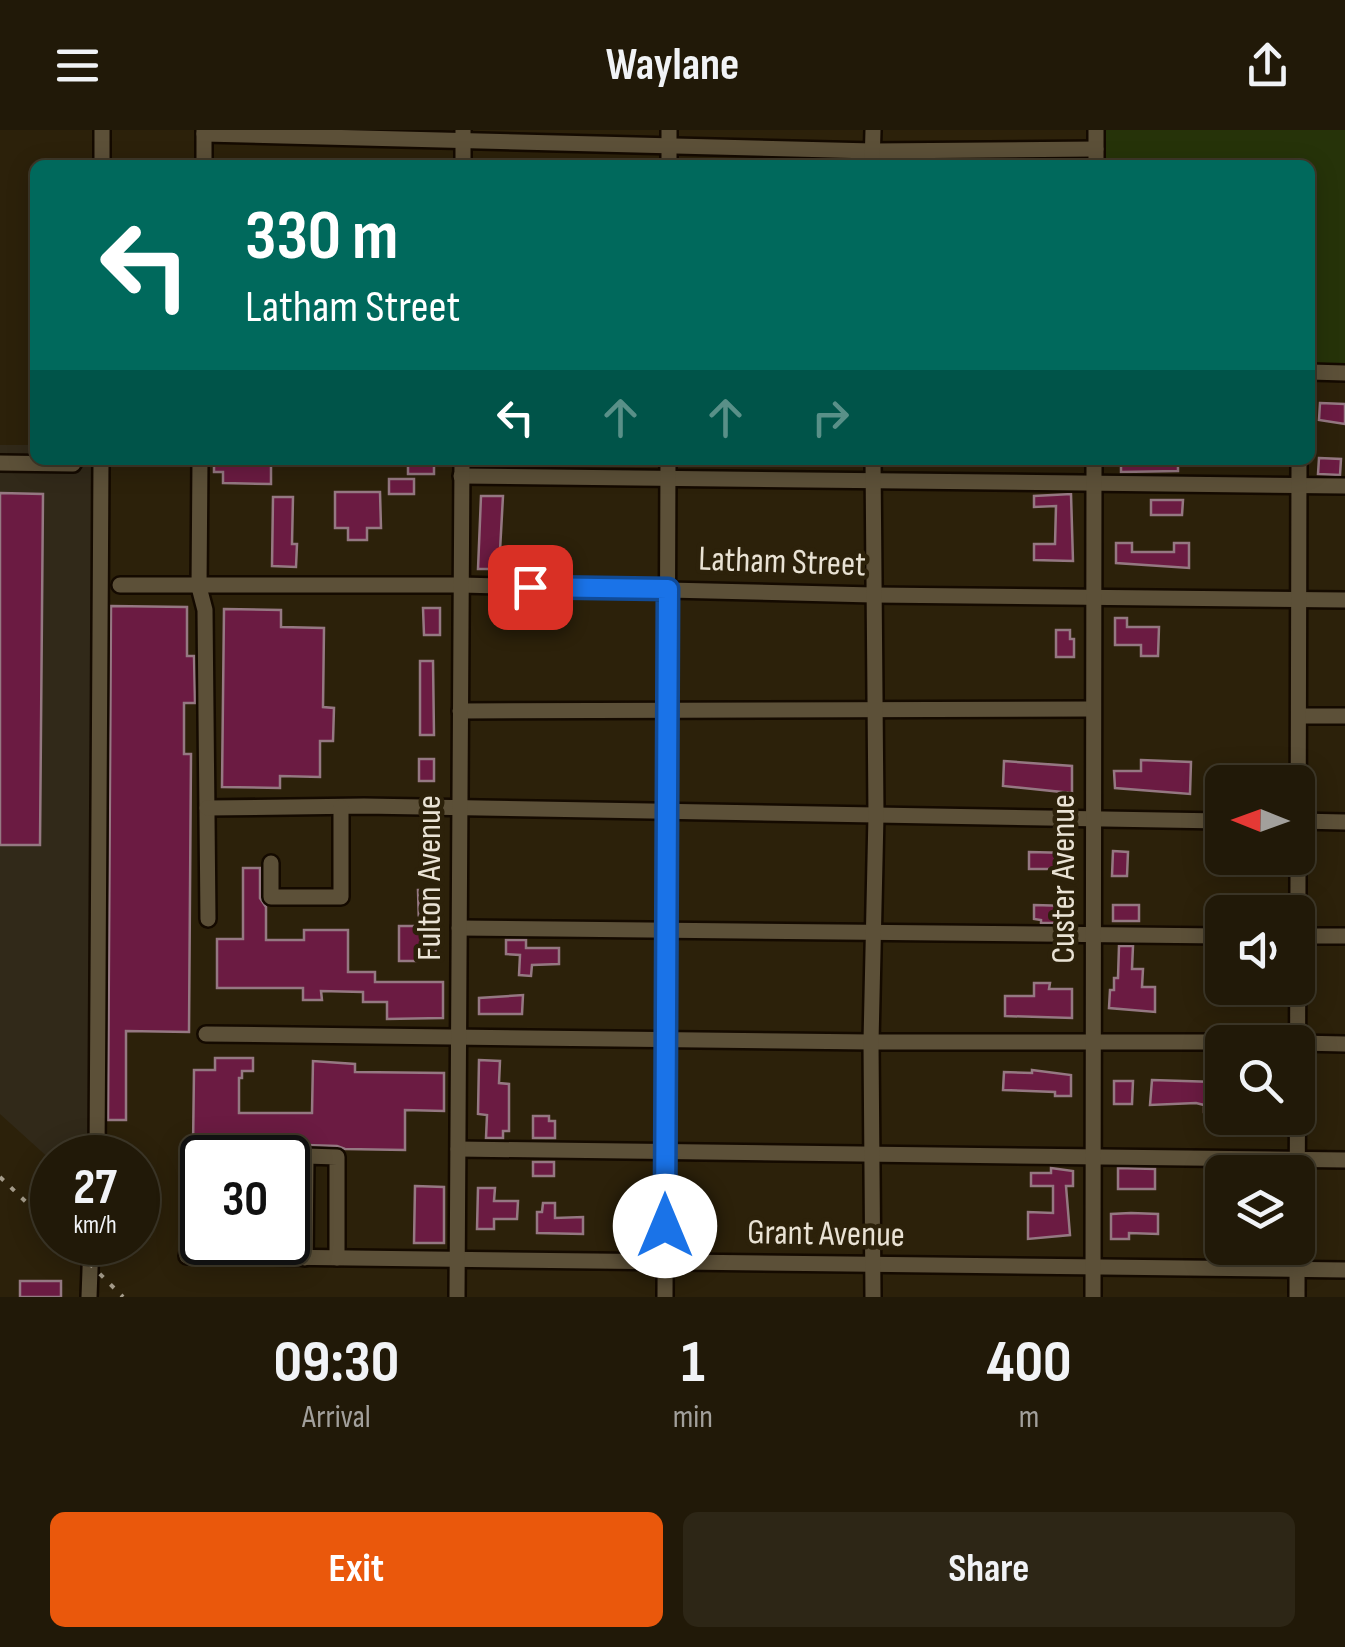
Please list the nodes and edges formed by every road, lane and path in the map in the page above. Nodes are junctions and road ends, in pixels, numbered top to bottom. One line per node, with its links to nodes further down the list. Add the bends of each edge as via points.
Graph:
1 (102, 130): 9 (street)
2 (873, 130): 8 (street)
3 (1096, 130): 7 (street)
4 (204, 132): 5 (street); 10 (street)
5 (463, 135): 6 (street)
6 (669, 137): 8 (street)
7 (1096, 157): 8 (street)
8 (872, 158)
9 (102, 160)
10 (204, 160)
11 (1315, 372): 12 (street)
12 (1345, 373)
13 (0, 463): 14 (street)
14 (30, 463)
15 (100, 465): 68 (street)
16 (200, 465): 29 (street)
17 (668, 465): 22 (street)
18 (873, 465): 23 (street)
19 (1094, 465): 24 (street, Custer Avenue)
20 (1299, 465): 25 (street)
21 (462, 468): 22 (street); 28 (street, Fulton Avenue)
22 (668, 479): 23 (street); 30 (street)
23 (873, 481): 24 (street); 31 (street)
24 (1094, 484): 25 (street); 32 (street, Custer Avenue)
25 (1299, 486): 26 (street); 33 (street)
26 (1345, 486)
27 (120, 585): 29 (street, Latham Street)
28 (461, 586): 29 (street, Latham Street); 30 (street, Latham Street); 36 (street, Fulton Avenue)
29 (199, 587): 43 (street, via 205,610)
30 (668, 589): 31 (street, Latham Street); 37 (street)
31 (873, 595): 32 (street, Latham Street); 38 (street)
32 (1093, 596): 33 (street, Latham Street); 35 (street, Custer Avenue)
33 (1299, 600): 34 (street, Latham Street); 39 (street)
34 (1345, 600)
35 (1092, 710): 38 (street); 47 (street, Custer Avenue)
36 (460, 711): 37 (street); 44 (street, Fulton Avenue)
37 (667, 711): 38 (street); 45 (street)
38 (875, 711): 46 (street)
39 (1299, 716): 40 (street); 41 (street)
40 (1345, 716)
41 (1299, 765)
42 (341, 807): 43 (street); 44 (street); 51 (street, via 341,897 270,897)
43 (206, 808): 52 (street)
44 (460, 808): 45 (street); 53 (street, Fulton Avenue)
45 (666, 812): 46 (street); 54 (street)
46 (876, 815): 47 (street); 55 (street)
47 (1093, 820): 48 (street); 56 (street, Custer Avenue)
48 (1205, 821)
49 (1315, 821): 50 (street)
50 (1345, 822)
51 (271, 863)
52 (208, 918)
53 (459, 928): 54 (street); 61 (street, Fulton Avenue)
54 (666, 929): 55 (street); 62 (street)
55 (873, 932): 56 (street); 64 (street)
56 (1094, 935): 57 (street); 63 (street, Custer Avenue)
57 (1205, 936)
58 (1315, 936): 59 (street)
59 (1345, 936)
60 (206, 1034): 61 (street)
61 (458, 1036): 62 (street); 69 (street, Fulton Avenue)
62 (666, 1040): 64 (street); 70 (street)
63 (1092, 1041): 64 (street); 65 (street); 73 (street, Custer Avenue)
64 (871, 1042): 72 (street)
65 (1205, 1042)
66 (1315, 1043): 67 (street)
67 (1345, 1044)
68 (97, 1135)
69 (458, 1150): 70 (street); 79 (street, Fulton Avenue)
70 (665, 1153): 72 (street); 80 (street)
71 (310, 1156): 78 (street, via 337,1157)
72 (872, 1156): 73 (street); 81 (street)
73 (1092, 1158): 74 (street); 84 (street, Custer Avenue)
74 (1205, 1159)
75 (1315, 1159): 76 (street)
76 (1345, 1160)
77 (310, 1258): 78 (street, Grant Avenue)
78 (337, 1258): 79 (street, Grant Avenue)
79 (457, 1260): 80 (street, Grant Avenue); 88 (street, Fulton Avenue)
80 (665, 1262): 81 (street, Grant Avenue); 89 (street)
81 (873, 1264): 84 (street, Grant Avenue); 90 (street)
82 (91, 1265): 87 (street)
83 (1298, 1265): 85 (street)
84 (1093, 1268): 85 (street, Grant Avenue); 91 (street, Custer Avenue)
85 (1298, 1269): 86 (street, Grant Avenue); 92 (street)
86 (1345, 1270)
87 (90, 1297)
88 (457, 1297)
89 (664, 1297)
90 (873, 1297)
91 (1093, 1297)
92 (1297, 1297)

